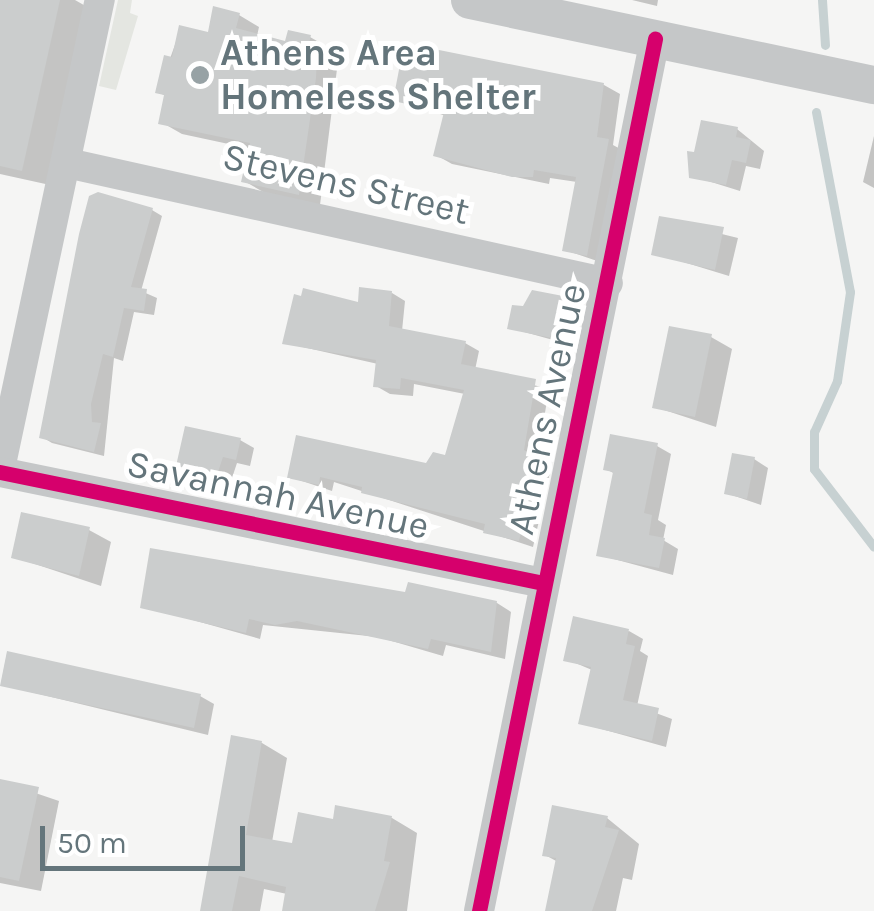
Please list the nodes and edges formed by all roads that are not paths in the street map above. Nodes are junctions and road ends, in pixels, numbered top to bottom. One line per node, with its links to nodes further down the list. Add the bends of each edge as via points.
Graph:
1 (100, 0): 6 (street)
2 (470, 0): 3 (street)
3 (516, 4): 4 (street)
4 (655, 39): 5 (street); 7 (street, Athens Avenue)
5 (874, 85)
6 (66, 162): 7 (street, Stevens Street); 8 (street)
7 (608, 283): 9 (street, Athens Avenue)
8 (0, 470): 9 (street, Savannah Avenue)
9 (544, 582): 10 (street, Athens Avenue)
10 (479, 911)

